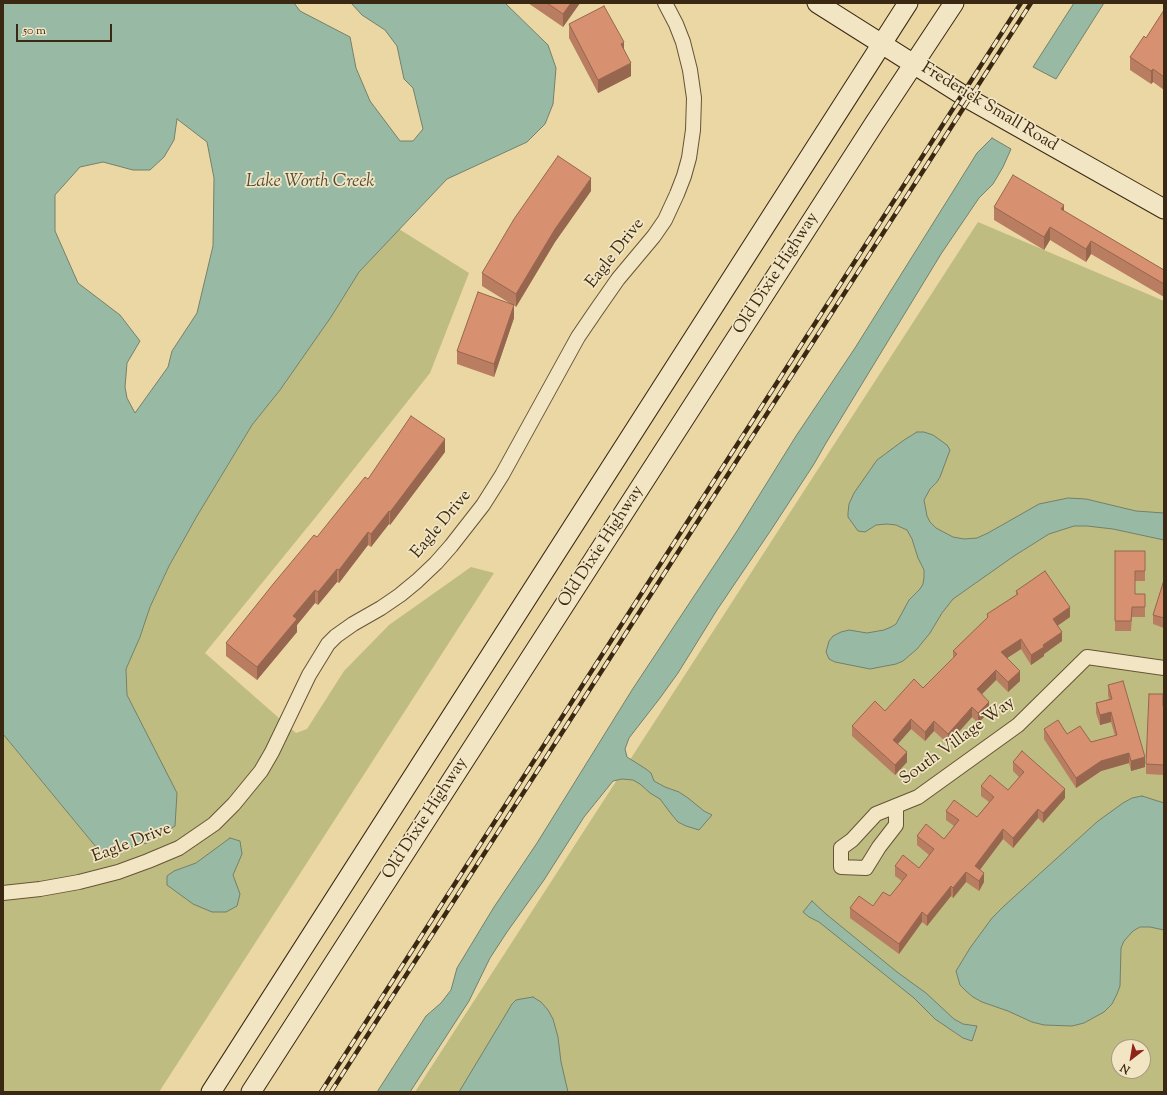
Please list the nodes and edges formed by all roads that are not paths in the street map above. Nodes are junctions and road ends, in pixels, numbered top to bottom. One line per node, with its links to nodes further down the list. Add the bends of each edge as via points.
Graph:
1 (665, 3): 10 (street, Eagle Drive, via 683,42 694,98 693,130 684,176 665,220 578,337 483,505 451,546 417,581 328,644 309,675 261,771 214,824 180,848 118,872 80,882)
2 (817, 3): 5 (main road, Frederick Small Road)
3 (908, 3): 5 (main road, Old Dixie Highway)
4 (954, 3): 6 (main road, Old Dixie Highway)
5 (882, 44): 6 (main road, Frederick Small Road); 11 (main road, Old Dixie Highway)
6 (914, 64): 7 (main road, Frederick Small Road, via 969,99); 12 (main road, Old Dixie Highway)
7 (1164, 209)
8 (1164, 668): 9 (street, South Village Way, via 1087,658 1018,725 918,796)
9 (896, 806): 9 (street, South Village Way, via 876,814 841,848 841,867 866,868 896,825)
10 (3, 893)
11 (211, 1092)
12 (251, 1092)

